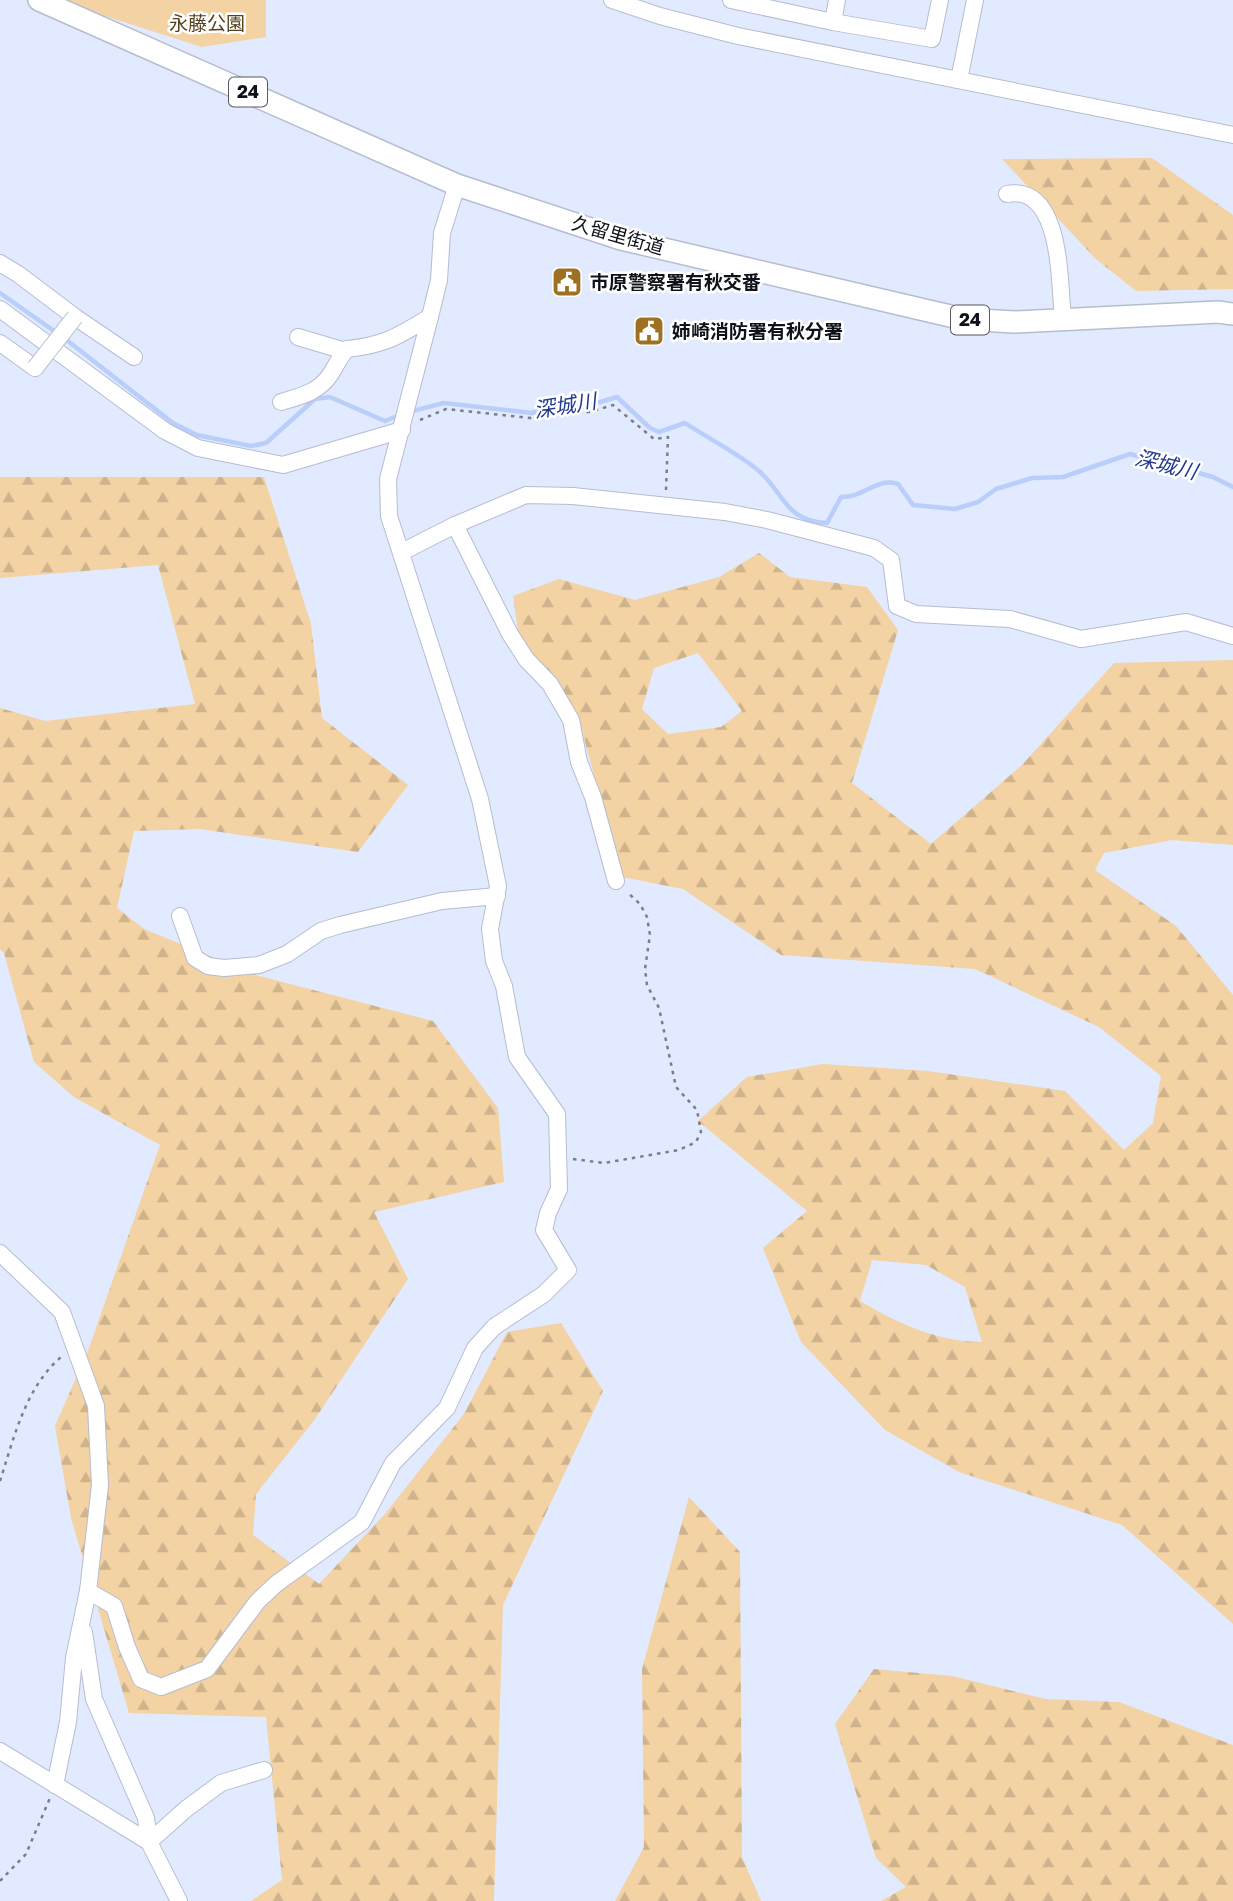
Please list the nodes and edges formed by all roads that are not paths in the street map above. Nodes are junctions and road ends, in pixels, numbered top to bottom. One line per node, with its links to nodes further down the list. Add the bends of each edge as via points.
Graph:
1 (39, 0): 10 (main road, 久留里街道 / 24)
2 (612, 0): 8 (street, via 738,36)
3 (731, 0): 7 (street)
4 (837, 0): 7 (street)
5 (940, 0): 7 (street, via 932,39)
6 (975, 0): 8 (street)
7 (832, 22)
8 (959, 80): 9 (street)
9 (1233, 135)
10 (457, 185): 16 (street, via 442,233 439,279); 17 (main road, 久留里街道 / 24, via 621,239 963,319 997,323)
11 (1007, 194): 17 (street, via 1018,192 1046,211 1053,230)
12 (0, 263): 15 (street)
13 (0, 309): 23 (street, via 165,431 198,448 283,466)
14 (1233, 314): 17 (main road, 久留里街道 / 24)
15 (75, 317): 19 (street, bridge, via 35,368); 21 (street)
16 (430, 317): 20 (street, via 391,341); 23 (street)
17 (1063, 320)
18 (298, 337): 20 (street)
19 (0, 343)
20 (345, 351): 22 (street, via 321,388)
21 (134, 357)
22 (281, 402)
23 (402, 430): 25 (street, via 388,479 389,516)
24 (455, 525): 25 (street); 26 (street, via 526,495 725,512 874,548 891,560 897,606 916,614 1010,619 1081,639 1186,622); 27 (street, via 510,635 550,684 571,720 579,762)
25 (402, 552): 28 (street, via 480,799)
26 (1233, 636)
27 (616, 881)
28 (497, 896): 29 (street, via 442,901 340,925 259,965 224,968 195,958); 31 (street, via 490,929 517,1057 557,1114 559,1189 544,1230 568,1270 544,1294 494,1327 475,1348 447,1408 393,1462 362,1522 257,1602 207,1669 161,1687 141,1679 114,1606)
29 (180, 916)
30 (0, 1253): 31 (street, via 62,1312 96,1406 100,1485)
31 (88, 1591): 32 (street)
32 (82, 1618): 33 (street); 34 (street)
33 (71, 1686): 34 (street); 37 (street)
34 (92, 1691): 38 (street, via 146,1818)
35 (0, 1751): 37 (street)
36 (264, 1770): 38 (street, via 221,1783)
37 (55, 1785): 38 (street)
38 (149, 1842): 39 (street)
39 (178, 1901)

